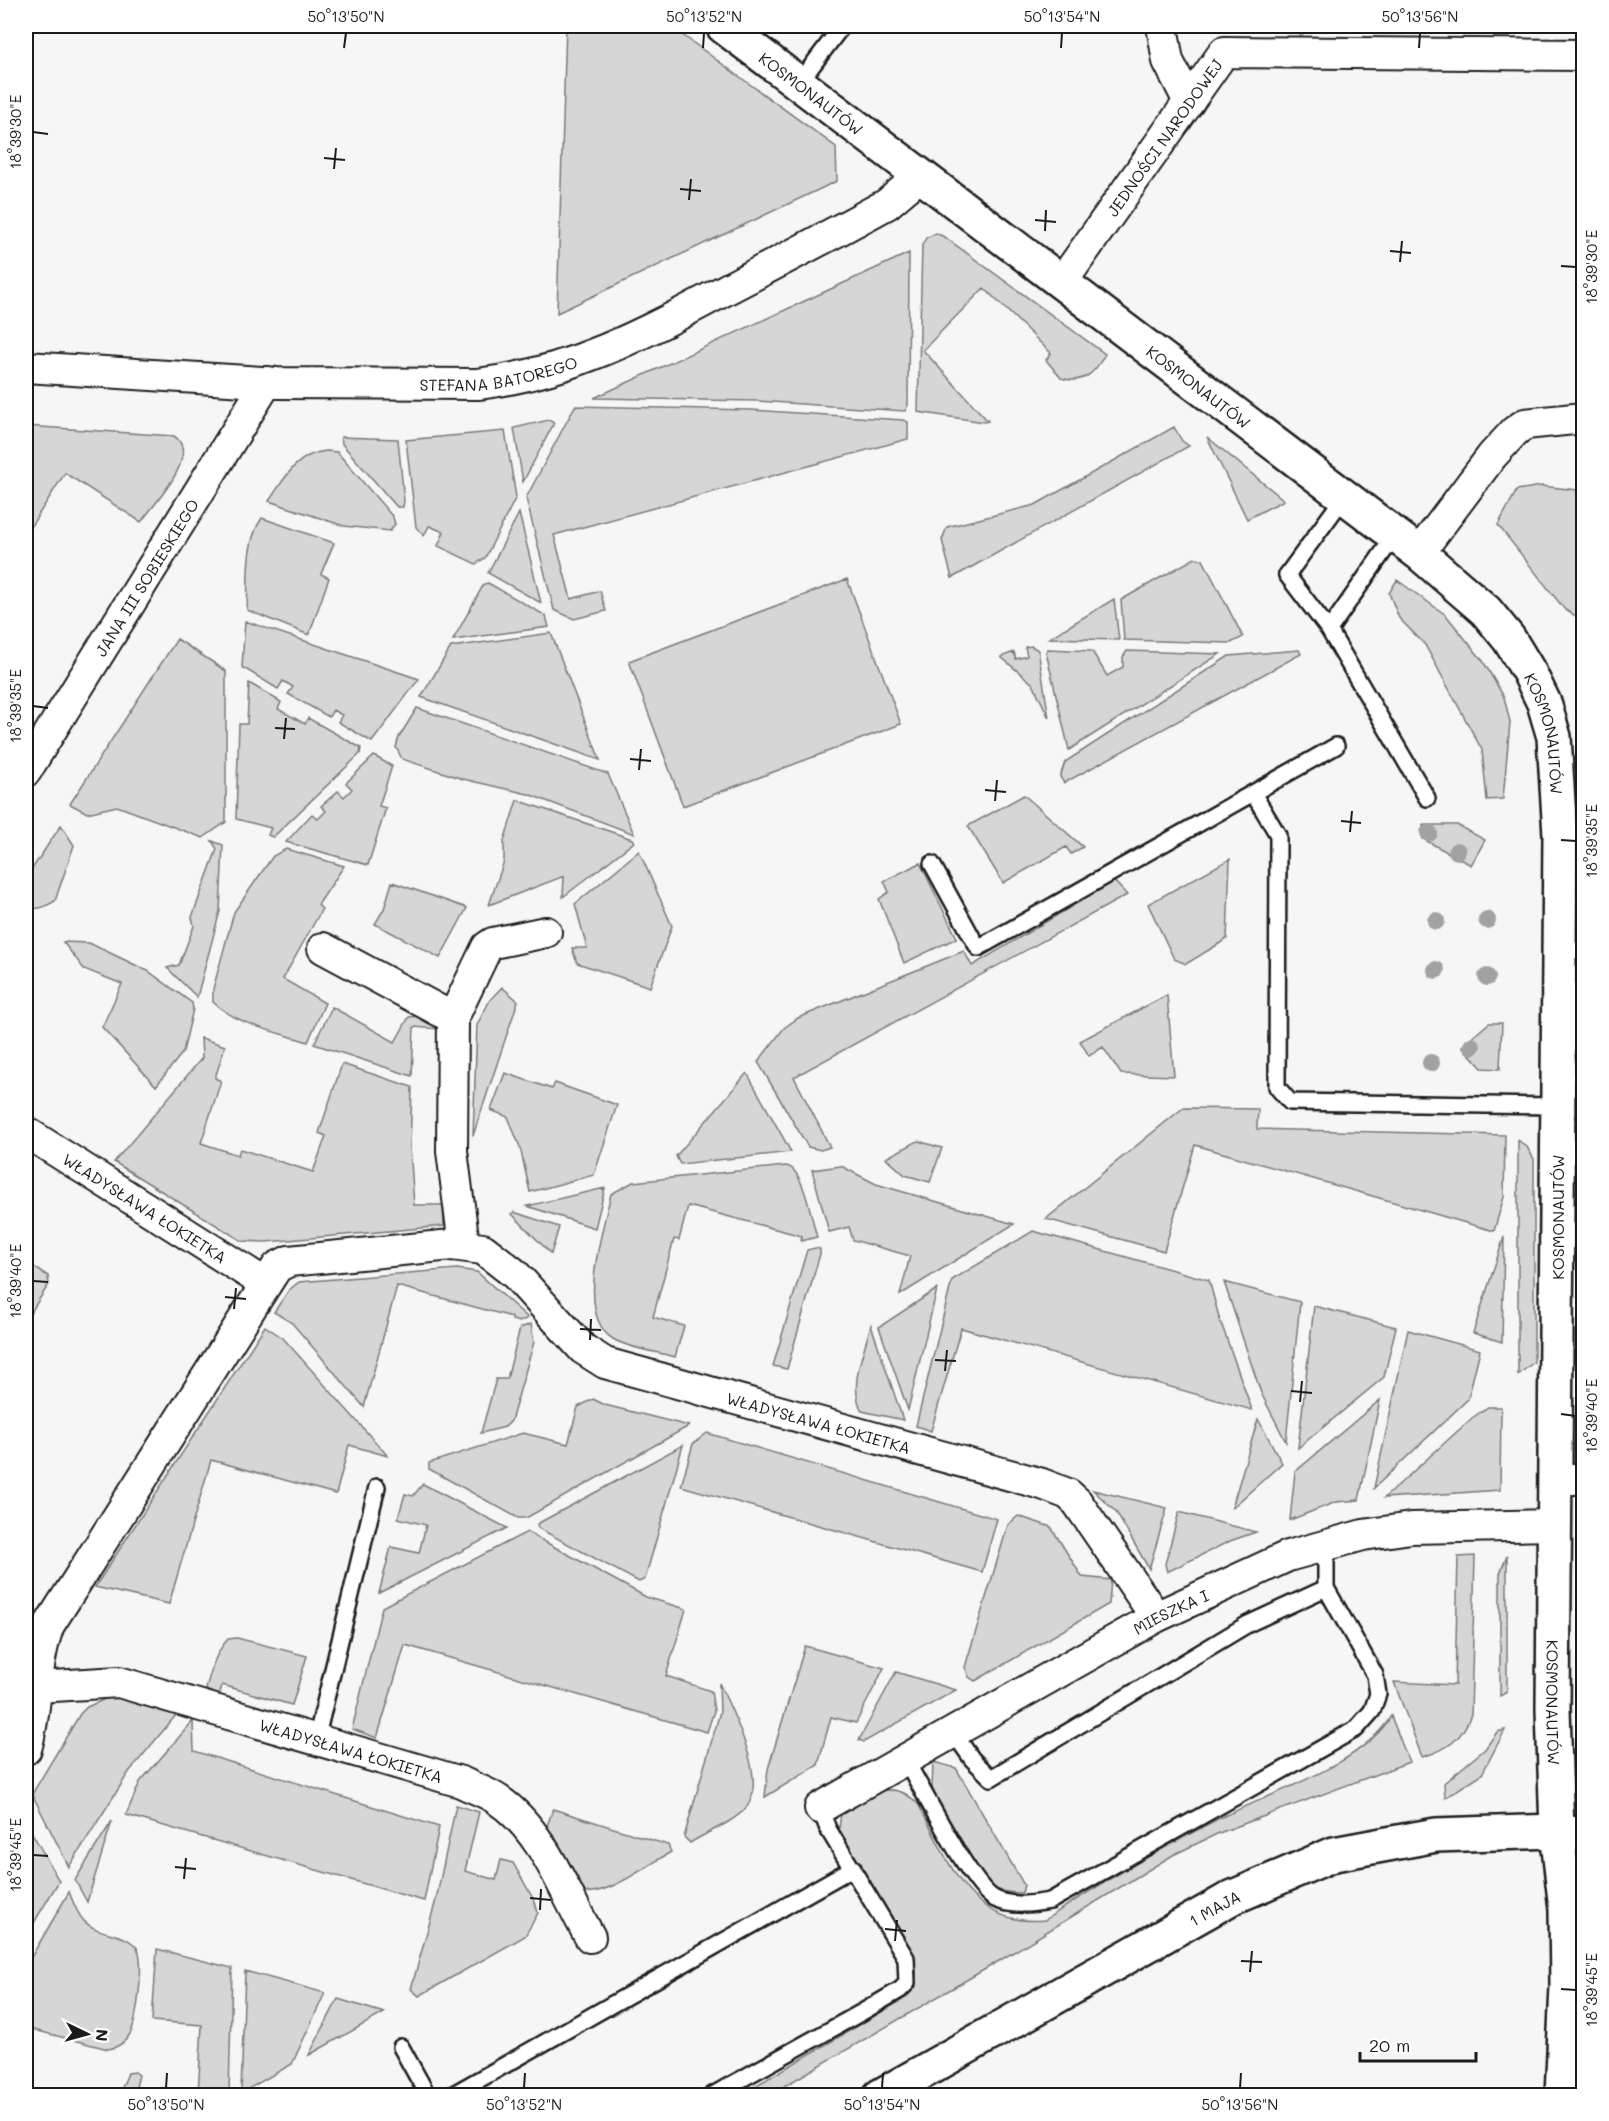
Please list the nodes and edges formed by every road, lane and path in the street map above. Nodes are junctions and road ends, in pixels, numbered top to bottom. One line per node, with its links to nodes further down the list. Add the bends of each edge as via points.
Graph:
1 (723, 26): 5 (street, KOSMONAUTÓW)
2 (842, 26): 5 (lane)
3 (1162, 26): 6 (street, via 1168,61)
4 (1584, 55): 6 (street, JEDNOŚCI NARODOWEJ, via 1224,51)
5 (799, 82): 7 (street, KOSMONAUTÓW)
6 (1189, 102): 8 (street, JEDNOŚCI NARODOWEJ)
7 (921, 175): 8 (street, KOSMONAUTÓW); 10 (street, STEFANA BATOREGO, via 887,204 677,316 604,352 552,370 478,384)
8 (1062, 282): 12 (street, KOSMONAUTÓW)
9 (26, 367): 10 (street, STEFANA BATOREGO)
10 (267, 382): 16 (street, JANA III SOBIESKIEGO)
11 (1584, 418): 13 (street, via 1525,424 1515,431)
12 (1344, 497): 13 (street, KOSMONAUTÓW); 14 (lane, via 1287,575)
13 (1407, 544): 14 (lane); 22 (street, KOSMONAUTÓW, via 1486,611 1509,639 1544,703 1558,770)
14 (1329, 630): 18 (lane)
15 (1335, 746): 17 (lane)
16 (26, 771)
17 (1253, 793): 19 (lane, via 978,948); 24 (lane, via 1278,835 1277,1087 1290,1102)
18 (1427, 798)
19 (932, 864)
20 (546, 932): 23 (street, via 487,947)
21 (323, 948): 23 (street)
22 (1572, 951): 24 (street, KOSMONAUTÓW)
23 (453, 1018): 26 (street, via 452,1151)
24 (1557, 1106): 28 (street, KOSMONAUTÓW)
25 (26, 1132): 27 (street, WŁADYSŁAWA ŁOKIETKA)
26 (464, 1245): 27 (street, WŁADYSŁAWA ŁOKIETKA, via 289,1261 278,1267); 33 (street, WŁADYSŁAWA ŁOKIETKA, via 493,1255 583,1349 606,1363 1068,1494)
27 (266, 1284): 34 (street, WŁADYSŁAWA ŁOKIETKA, via 49,1625)
28 (1570, 1479): 30 (street, KOSMONAUTÓW)
29 (377, 1487): 36 (lane)
30 (1556, 1525): 31 (street, MIESZKA I, via 1411,1528); 40 (street, KOSMONAUTÓW, via 1553,1709)
31 (1326, 1543): 32 (lane); 33 (street, MIESZKA I, via 1288,1556)
32 (1326, 1588): 35 (lane, via 1248,1624 991,1778); 38 (lane, via 1375,1675 1378,1694 1372,1711 1356,1729 1050,1901 1026,1905 995,1899 975,1881)
33 (1156, 1617): 35 (street, MIESZKA I)
34 (37, 1687): 36 (street, WŁADYSŁAWA ŁOKIETKA, via 119,1682); 37 (street, WŁADYSŁAWA ŁOKIETKA)
35 (954, 1732): 38 (street, MIESZKA I)
36 (316, 1740): 42 (street, WŁADYSŁAWA ŁOKIETKA, via 460,1782 497,1799 515,1813 539,1843)
37 (26, 1749)
38 (905, 1759): 39 (street, MIESZKA I)
39 (820, 1808): 41 (lane, via 828,1829)
40 (1570, 1833): 47 (street, 1 MAJA, via 1436,1835 1334,1854 1231,1898); 48 (street, KOSMONAUTÓW)
41 (853, 1868): 45 (lane); 46 (lane, via 906,1958 907,1983 864,2012)
42 (590, 1938)
43 (401, 2047): 44 (lane)
44 (428, 2096)
45 (450, 2096)
46 (711, 2096)
47 (880, 2096)
48 (1563, 2096)

